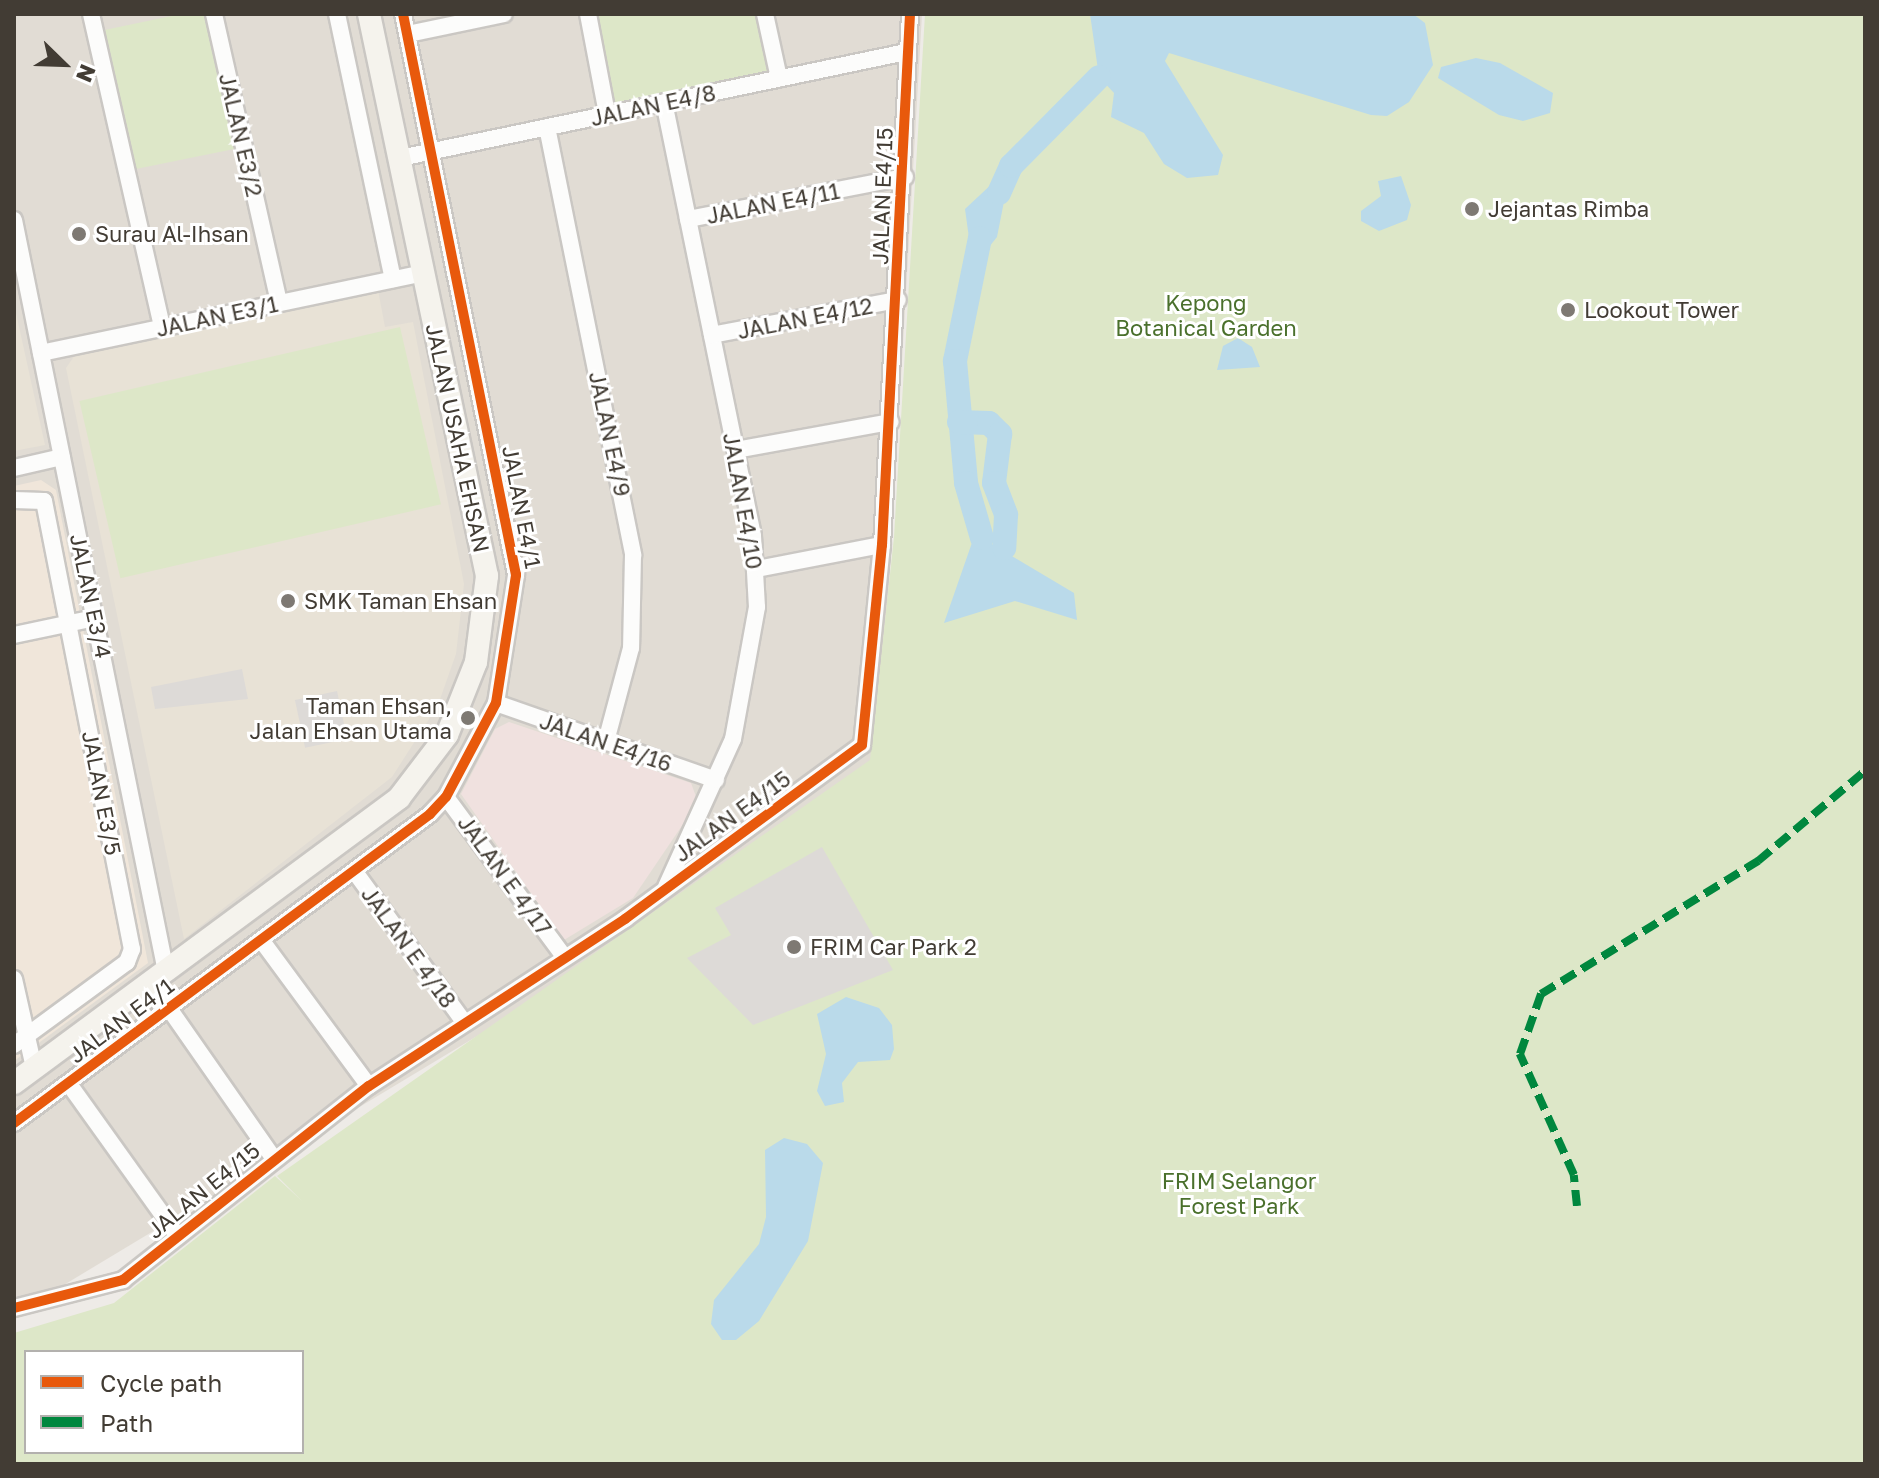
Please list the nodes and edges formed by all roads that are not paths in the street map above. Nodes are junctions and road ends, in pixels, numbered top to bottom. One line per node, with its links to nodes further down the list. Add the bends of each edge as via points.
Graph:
1 (91, 14): 25 (street)
2 (214, 14): 24 (street, JALAN E3/2)
3 (337, 14): 22 (street)
4 (369, 14): 17 (street, JALAN USAHA EHSAN)
5 (403, 14): 10 (street, JALAN E4/1)
6 (504, 14): 10 (street)
7 (588, 14): 14 (street)
8 (765, 14): 12 (street)
9 (910, 14): 11 (street, JALAN E4/15)
10 (408, 34): 16 (street, JALAN E4/1)
11 (906, 52): 12 (street, JALAN E4/8); 18 (street, JALAN E4/15)
12 (779, 78): 13 (street, JALAN E4/8)
13 (664, 102): 14 (street, JALAN E4/8); 19 (street, JALAN E4/10)
14 (607, 114): 15 (street, JALAN E4/8)
15 (547, 127): 16 (street, JALAN E4/8); 41 (street, JALAN E4/9, via 633,555 631,648)
16 (431, 151): 17 (street, JALAN E4/8); 35 (street, JALAN E4/1)
17 (400, 158): 21 (street, JALAN USAHA EHSAN)
18 (905, 177): 19 (street, JALAN E4/11); 23 (street, JALAN E4/15)
19 (688, 219): 26 (street, JALAN E4/10)
20 (14, 220): 27 (street, JALAN E3/4)
21 (424, 273): 22 (street, JALAN E3/1); 36 (street, JALAN USAHA EHSAN)
22 (393, 279): 24 (street, JALAN E3/1)
23 (898, 300): 26 (street, JALAN E4/12); 28 (street, JALAN E4/15)
24 (279, 303): 25 (street, JALAN E3/1)
25 (162, 327): 27 (street, JALAN E3/1)
26 (712, 335): 29 (street, JALAN E4/10)
27 (41, 353): 30 (street, JALAN E3/4)
28 (890, 422): 29 (street); 33 (street, JALAN E4/15)
29 (736, 450): 34 (street, JALAN E4/10)
30 (62, 457): 31 (street); 37 (street, JALAN E3/4)
31 (14, 468)
32 (14, 500): 38 (street, JALAN E3/5, via 44,501)
33 (882, 545): 34 (street); 45 (street, JALAN E4/15, via 862,745)
34 (757, 569): 42 (street, JALAN E4/10, via 749,676)
35 (516, 575): 36 (street, JALAN E4/1); 40 (street, JALAN E4/1)
36 (487, 576): 48 (street, JALAN USAHA EHSAN, via 486,619 464,697 408,788 353,837)
37 (95, 618): 38 (street); 48 (street, JALAN E3/4)
38 (69, 624): 39 (street); 52 (street, JALAN E3/5, via 132,949 127,962)
39 (14, 635)
40 (496, 703): 41 (street, JALAN E4/16); 43 (street, JALAN E4/1)
41 (606, 741): 42 (street, JALAN E4/16)
42 (716, 780): 45 (street, JALAN E4/10)
43 (446, 797): 44 (street, JALAN E4/1); 47 (street, JALAN E 4/17)
44 (355, 872): 46 (street, JALAN E4/1); 51 (street, JALAN E 4/18)
45 (665, 890): 47 (street, JALAN E4/15)
46 (262, 941): 50 (street, JALAN E4/1); 56 (street)
47 (562, 954): 51 (street, JALAN E4/15)
48 (159, 978): 50 (street, JALAN E3/4); 53 (street, JALAN USAHA EHSAN)
49 (14, 979): 52 (street)
50 (166, 1010): 55 (street, JALAN E4/1); 58 (street, JALAN E3/4)
51 (464, 1022): 56 (street, JALAN E4/15)
52 (20, 1040): 53 (street)
53 (34, 1068): 54 (street, JALAN USAHA EHSAN)
54 (14, 1083)
55 (69, 1084): 57 (street, JALAN E4/1); 59 (street)
56 (369, 1086): 58 (street, JALAN E4/15)
57 (14, 1123)
58 (274, 1159): 59 (street, JALAN E4/15)
59 (178, 1236): 60 (street, JALAN E4/15, via 113,1286)
60 (14, 1308)

